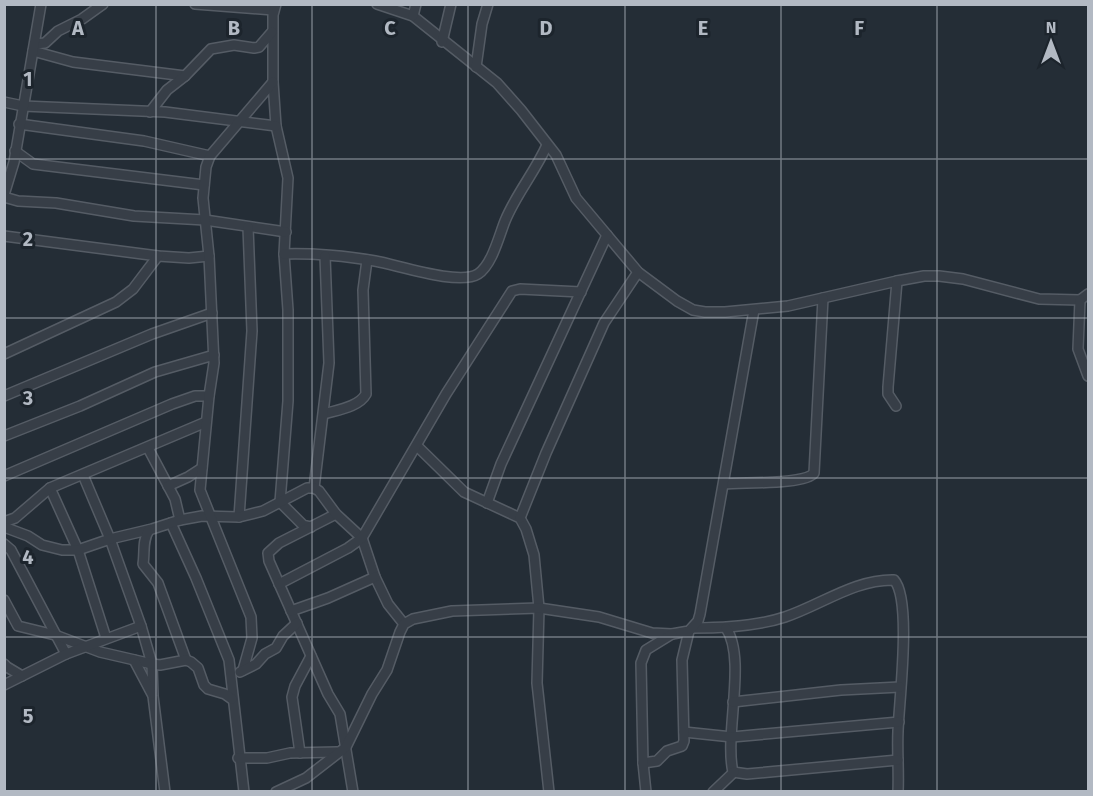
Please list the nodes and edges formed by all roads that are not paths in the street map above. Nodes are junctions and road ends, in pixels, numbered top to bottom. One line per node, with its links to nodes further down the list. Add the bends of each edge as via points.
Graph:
1 (41, 4): 14 (street)
2 (103, 4): 14 (street)
3 (195, 4): 8 (street)
4 (378, 4): 10 (street)
5 (416, 4): 11 (street)
6 (451, 4): 13 (street)
7 (488, 4): 15 (street)
8 (243, 6): 9 (street)
9 (275, 7): 12 (street)
10 (391, 7): 11 (street)
11 (413, 16): 13 (street)
12 (272, 32): 16 (street, via 260,47 227,45 211,49); 17 (street)
13 (442, 42): 15 (street)
14 (34, 47): 16 (street, via 73,62); 19 (street)
15 (476, 67): 24 (street, via 509,95)
16 (185, 76): 20 (street, via 167,90)
17 (273, 82): 21 (street); 23 (street)
18 (4, 102): 19 (street)
19 (23, 106): 20 (street); 22 (street)
20 (150, 112): 21 (street)
21 (240, 121): 23 (street); 26 (street)
22 (19, 124): 25 (street); 26 (street, via 144,141)
23 (276, 126): 31 (street, via 288,178)
24 (547, 145): 33 (street, via 576,198); 38 (street, via 516,195 495,250 478,274 456,278)
25 (15, 151): 27 (street, via 33,164); 28 (street)
26 (210, 156): 27 (street)
27 (204, 185): 29 (street)
28 (4, 196): 29 (street, via 134,216)
29 (205, 220): 30 (street); 36 (street)
30 (248, 227): 31 (street); 69 (street, via 252,348)
31 (286, 232): 34 (street)
32 (4, 236): 35 (street)
33 (607, 236): 39 (street); 41 (street)
34 (284, 254): 37 (street); 65 (street, via 288,400)
35 (158, 256): 36 (street); 47 (street, via 133,289 116,302)
36 (209, 256): 46 (street)
37 (326, 256): 38 (street); 53 (street, via 329,363)
38 (367, 260): 53 (street, via 363,290 366,394 362,400)
39 (638, 272): 45 (street, via 699,312); 70 (street, via 604,323)
40 (897, 281): 43 (street); 44 (street, via 939,276 1039,298); 52 (street, via 888,387)
41 (580, 292): 56 (street, via 512,291); 66 (street)
42 (1089, 294): 44 (street)
43 (823, 298): 45 (street); 61 (street, via 814,473 808,479 794,482)
44 (1080, 300): 49 (street, via 1078,349)
45 (754, 310): 61 (street)
46 (212, 313): 48 (street); 50 (street)
47 (4, 354)
48 (214, 355): 51 (street); 55 (street, via 155,372)
49 (1089, 376)
50 (4, 396)
51 (209, 396): 54 (street); 60 (street, via 172,404)
52 (896, 406)
53 (324, 414): 64 (street)
54 (206, 422): 57 (street); 58 (street)
55 (4, 436)
56 (417, 446): 66 (street, via 464,492); 77 (street)
57 (148, 448): 59 (street); 62 (street)
58 (202, 468): 62 (street); 68 (street, via 200,490)
59 (83, 475): 63 (street); 76 (street)
60 (4, 476)
61 (724, 484): 89 (street, via 700,614)
62 (168, 486): 72 (street, via 175,499)
63 (50, 488): 71 (street, via 15,518); 79 (street)
64 (314, 488): 65 (street); 67 (street)
65 (280, 502): 69 (street, via 262,512); 74 (street, via 303,525)
66 (487, 503): 70 (street)
67 (336, 514): 74 (street); 77 (street)
68 (210, 516): 69 (street); 72 (street); 100 (street, via 251,618 252,638)
69 (239, 516)
70 (520, 518): 83 (street, via 534,555)
71 (4, 522)
72 (176, 522): 75 (street); 102 (street, via 229,660)
73 (4, 527): 79 (street, via 42,545)
74 (311, 527): 81 (street, via 268,553)
75 (148, 530): 76 (street); 97 (street, via 143,541 143,564 158,584)
76 (110, 538): 79 (street); 87 (street)
77 (362, 538): 80 (street); 81 (street)
78 (4, 544): 91 (street, via 11,550)
79 (78, 550): 92 (street)
80 (375, 577): 84 (street); 86 (street, via 388,604)
81 (279, 584): 84 (street)
82 (4, 600): 91 (street, via 18,626)
83 (539, 608): 86 (street, via 452,611); 90 (street); 117 (street, via 537,683)
84 (291, 611): 85 (street)
85 (297, 624): 95 (street); 100 (street, via 276,648)
86 (405, 624): 111 (street, via 387,670)
87 (141, 626): 92 (street); 99 (street)
88 (726, 628): 89 (street); 104 (street, via 784,617 862,585 894,580 901,593 903,615); 107 (street, via 733,642)
89 (691, 629): 90 (street); 109 (street, via 682,660)
90 (672, 634): 115 (street, via 646,650 641,663)
91 (55, 635): 93 (street); 94 (street)
92 (106, 638): 93 (street)
93 (85, 646): 94 (street); 96 (street)
94 (66, 654): 101 (street)
95 (311, 656): 111 (street, via 340,714); 112 (street, via 292,697)
96 (134, 660): 99 (street); 105 (street)
97 (186, 660): 99 (street); 106 (street, via 198,668 208,689)
98 (4, 664): 101 (street)
99 (152, 664): 105 (street)
100 (243, 670): 102 (street)
101 (22, 676): 103 (street)
102 (231, 679): 106 (street)
103 (4, 685)
104 (900, 687): 107 (street); 108 (street)
105 (153, 696): 118 (street)
106 (232, 699): 113 (street)
107 (734, 702): 110 (street)
108 (898, 722): 110 (street); 114 (street)
109 (684, 732): 110 (street); 115 (street, via 681,746 667,751 657,761)
110 (732, 737): 116 (street)
111 (342, 749): 112 (street); 120 (street, via 306,778); 121 (street)
112 (300, 753): 113 (street)
113 (238, 758): 119 (street)
114 (898, 760): 116 (street); 124 (street)
115 (643, 763): 122 (street)
116 (734, 772): 123 (street)
117 (549, 791)
118 (165, 792)
119 (244, 792)
120 (276, 792)
121 (353, 792)
122 (646, 792)
123 (713, 792)
124 (898, 792)

